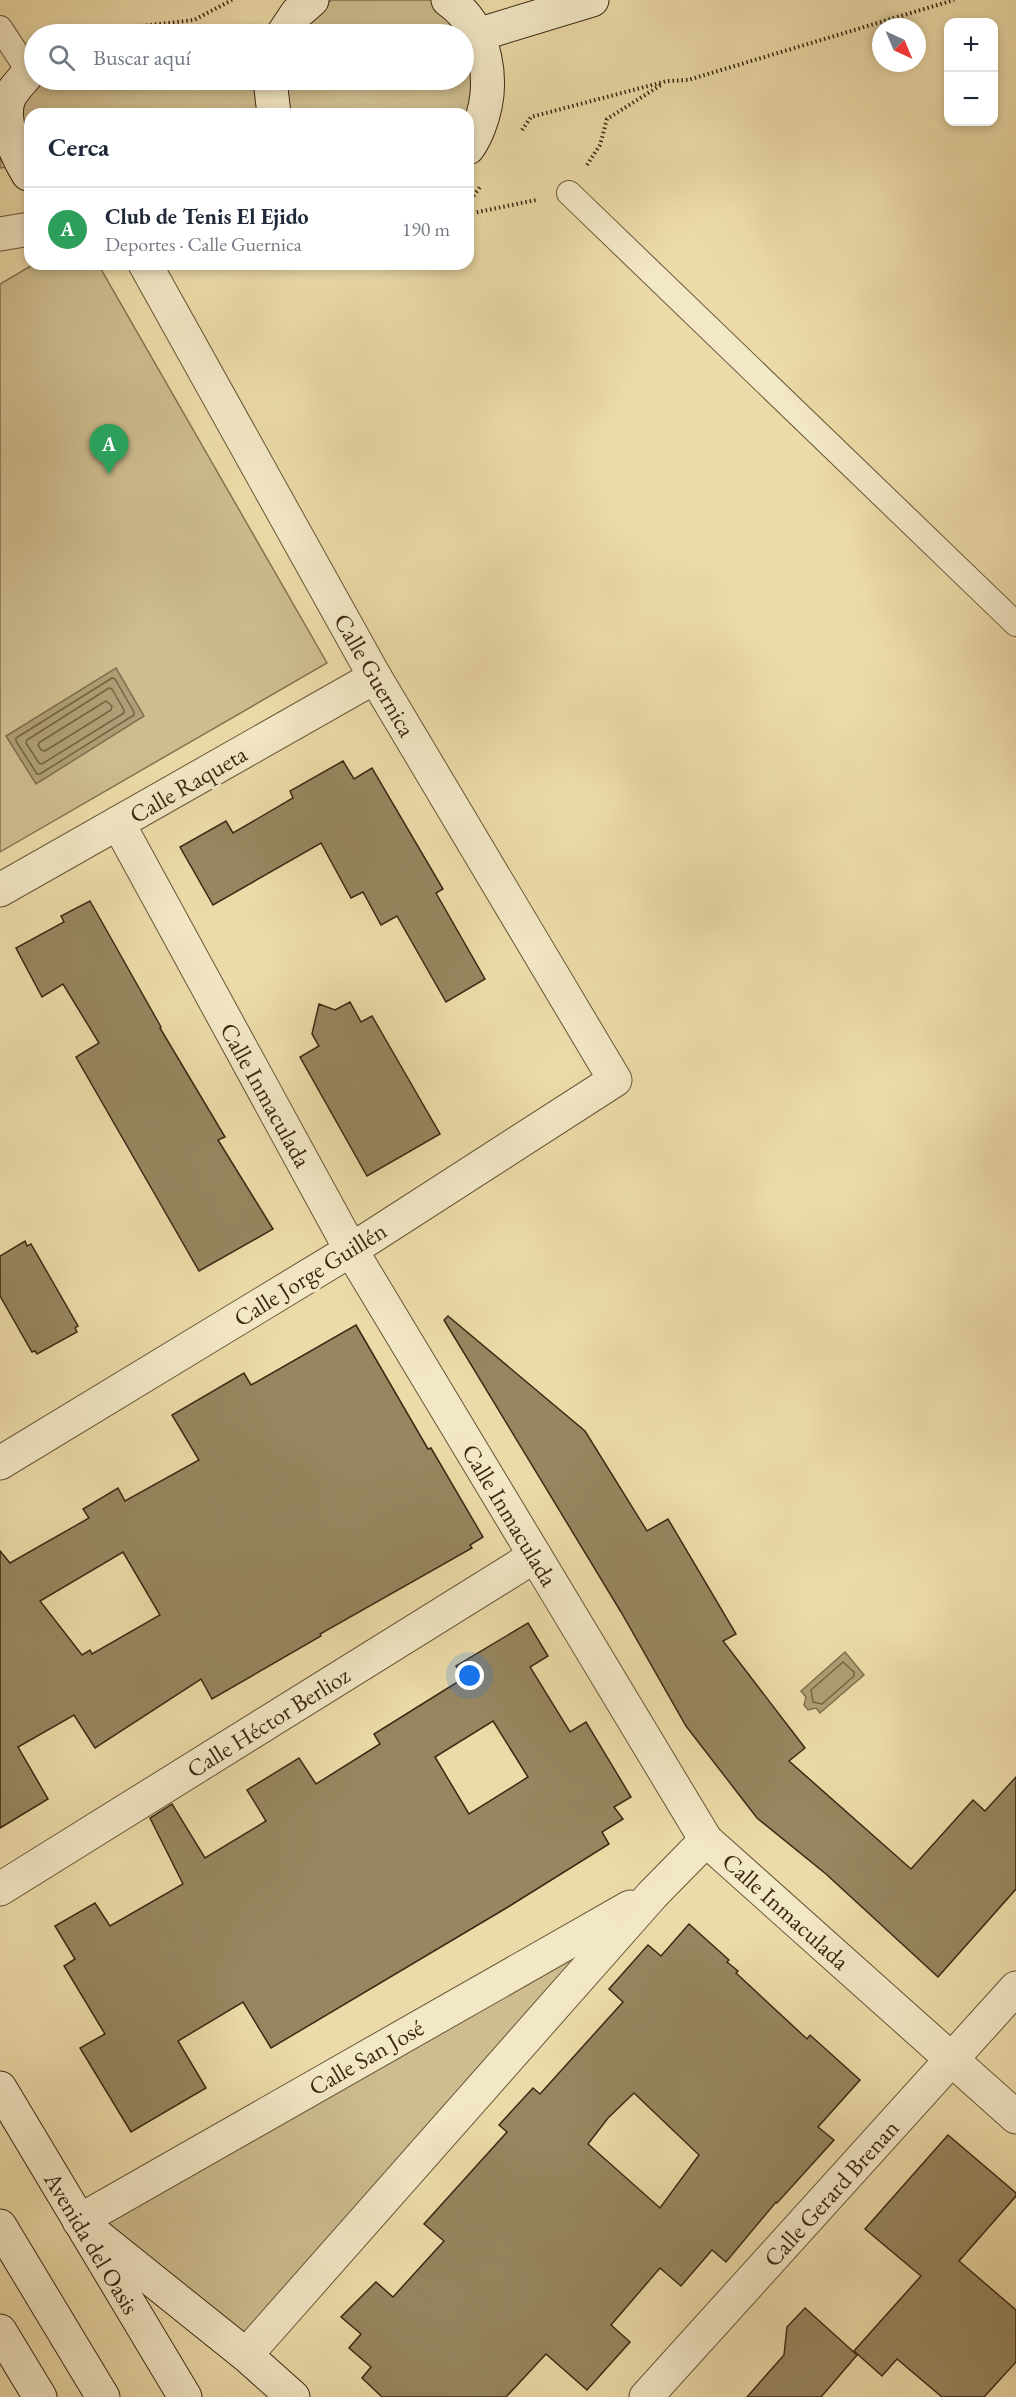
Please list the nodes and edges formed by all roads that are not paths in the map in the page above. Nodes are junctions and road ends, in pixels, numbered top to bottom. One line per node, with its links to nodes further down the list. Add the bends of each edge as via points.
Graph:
1 (312, 0): 4 (street)
2 (448, 0): 5 (street)
3 (592, 0): 8 (street)
4 (290, 24)
5 (469, 24)
6 (0, 28): 9 (lane)
7 (474, 31): 8 (street)
8 (477, 35): 12 (street, via 489,70 487,108)
9 (21, 73): 13 (street, via 8,100 6,122)
10 (271, 90): 11 (street)
11 (273, 108)
12 (474, 140)
13 (20, 176)
14 (569, 193): 18 (lane)
15 (24, 230): 16 (street)
16 (0, 234)
17 (148, 270): 19 (street, Calle Guernica)
18 (1016, 624)
19 (375, 677): 20 (street, Calle Raqueta); 22 (street, Calle Guernica)
20 (118, 823): 21 (street, Calle Raqueta); 23 (street, Calle Inmaculada)
21 (0, 890)
22 (615, 1080): 23 (street, Calle Jorge Guillén)
23 (351, 1250): 24 (street, Calle Jorge Guillén); 25 (street, Calle Inmaculada)
24 (0, 1463)
25 (536, 1556): 26 (street, Calle Inmaculada); 27 (street, Calle Héctor Berlioz)
26 (706, 1840): 28 (street, Calle San José); 30 (street, Calle Inmaculada)
27 (0, 1889)
28 (653, 1894): 33 (street, Calle San José); 36 (street, Calle San José)
29 (1016, 1988): 30 (street, Calle Gerard Brenan)
30 (951, 2059): 32 (street, Calle Inmaculada); 41 (street, Calle Gerard Brenan)
31 (0, 2088): 33 (street, Avenida del Oasis)
32 (1016, 2117)
33 (79, 2221): 36 (street); 39 (street, Avenida del Oasis)
34 (0, 2226): 38 (street)
35 (0, 2331): 37 (street)
36 (246, 2355): 40 (street)
37 (40, 2397)
38 (103, 2397)
39 (185, 2397)
40 (293, 2397)
41 (645, 2397)

